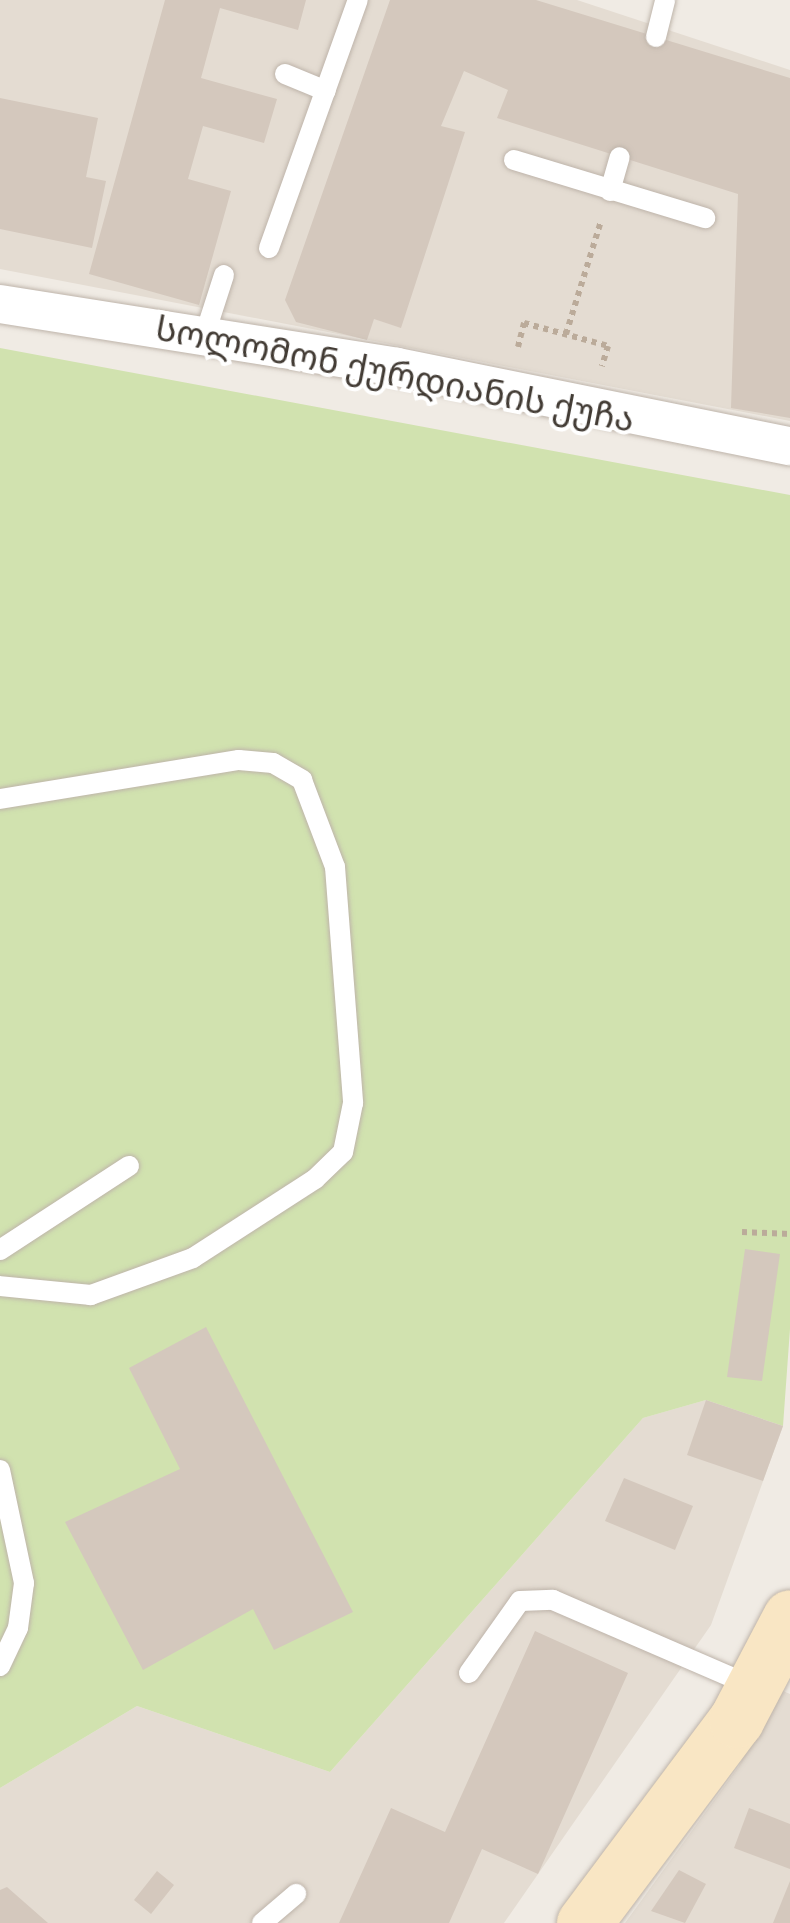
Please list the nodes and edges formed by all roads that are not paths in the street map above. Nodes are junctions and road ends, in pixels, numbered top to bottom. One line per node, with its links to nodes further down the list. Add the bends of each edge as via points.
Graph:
1 (358, 0): 5 (lane)
2 (665, 0): 3 (lane)
3 (656, 37)
4 (285, 74): 5 (lane)
5 (326, 92): 10 (lane)
6 (620, 157): 8 (lane)
7 (514, 160): 8 (lane)
8 (610, 191): 9 (lane)
9 (705, 218)
10 (269, 248)
11 (224, 275): 13 (lane)
12 (0, 304): 13 (street, სოლომონ ქურდიანის ქუჩა)
13 (204, 337): 14 (street, სოლომონ ქურდიანის ქუჩა, via 397,367)
14 (790, 446)
15 (0, 799): 18 (lane, via 240,760 273,763 302,780 335,867 353,1103 344,1152 315,1179 193,1258 91,1295)
16 (129, 1166): 17 (lane)
17 (0, 1250)
18 (0, 1286)
19 (0, 1470): 21 (lane, via 24,1583 18,1628)
20 (790, 1617): 23 (main road)
21 (0, 1666)
22 (469, 1673): 23 (lane, via 520,1602 553,1600)
23 (754, 1686): 26 (main road, via 736,1720)
24 (296, 1894): 25 (lane)
25 (262, 1923)
26 (584, 1923)

